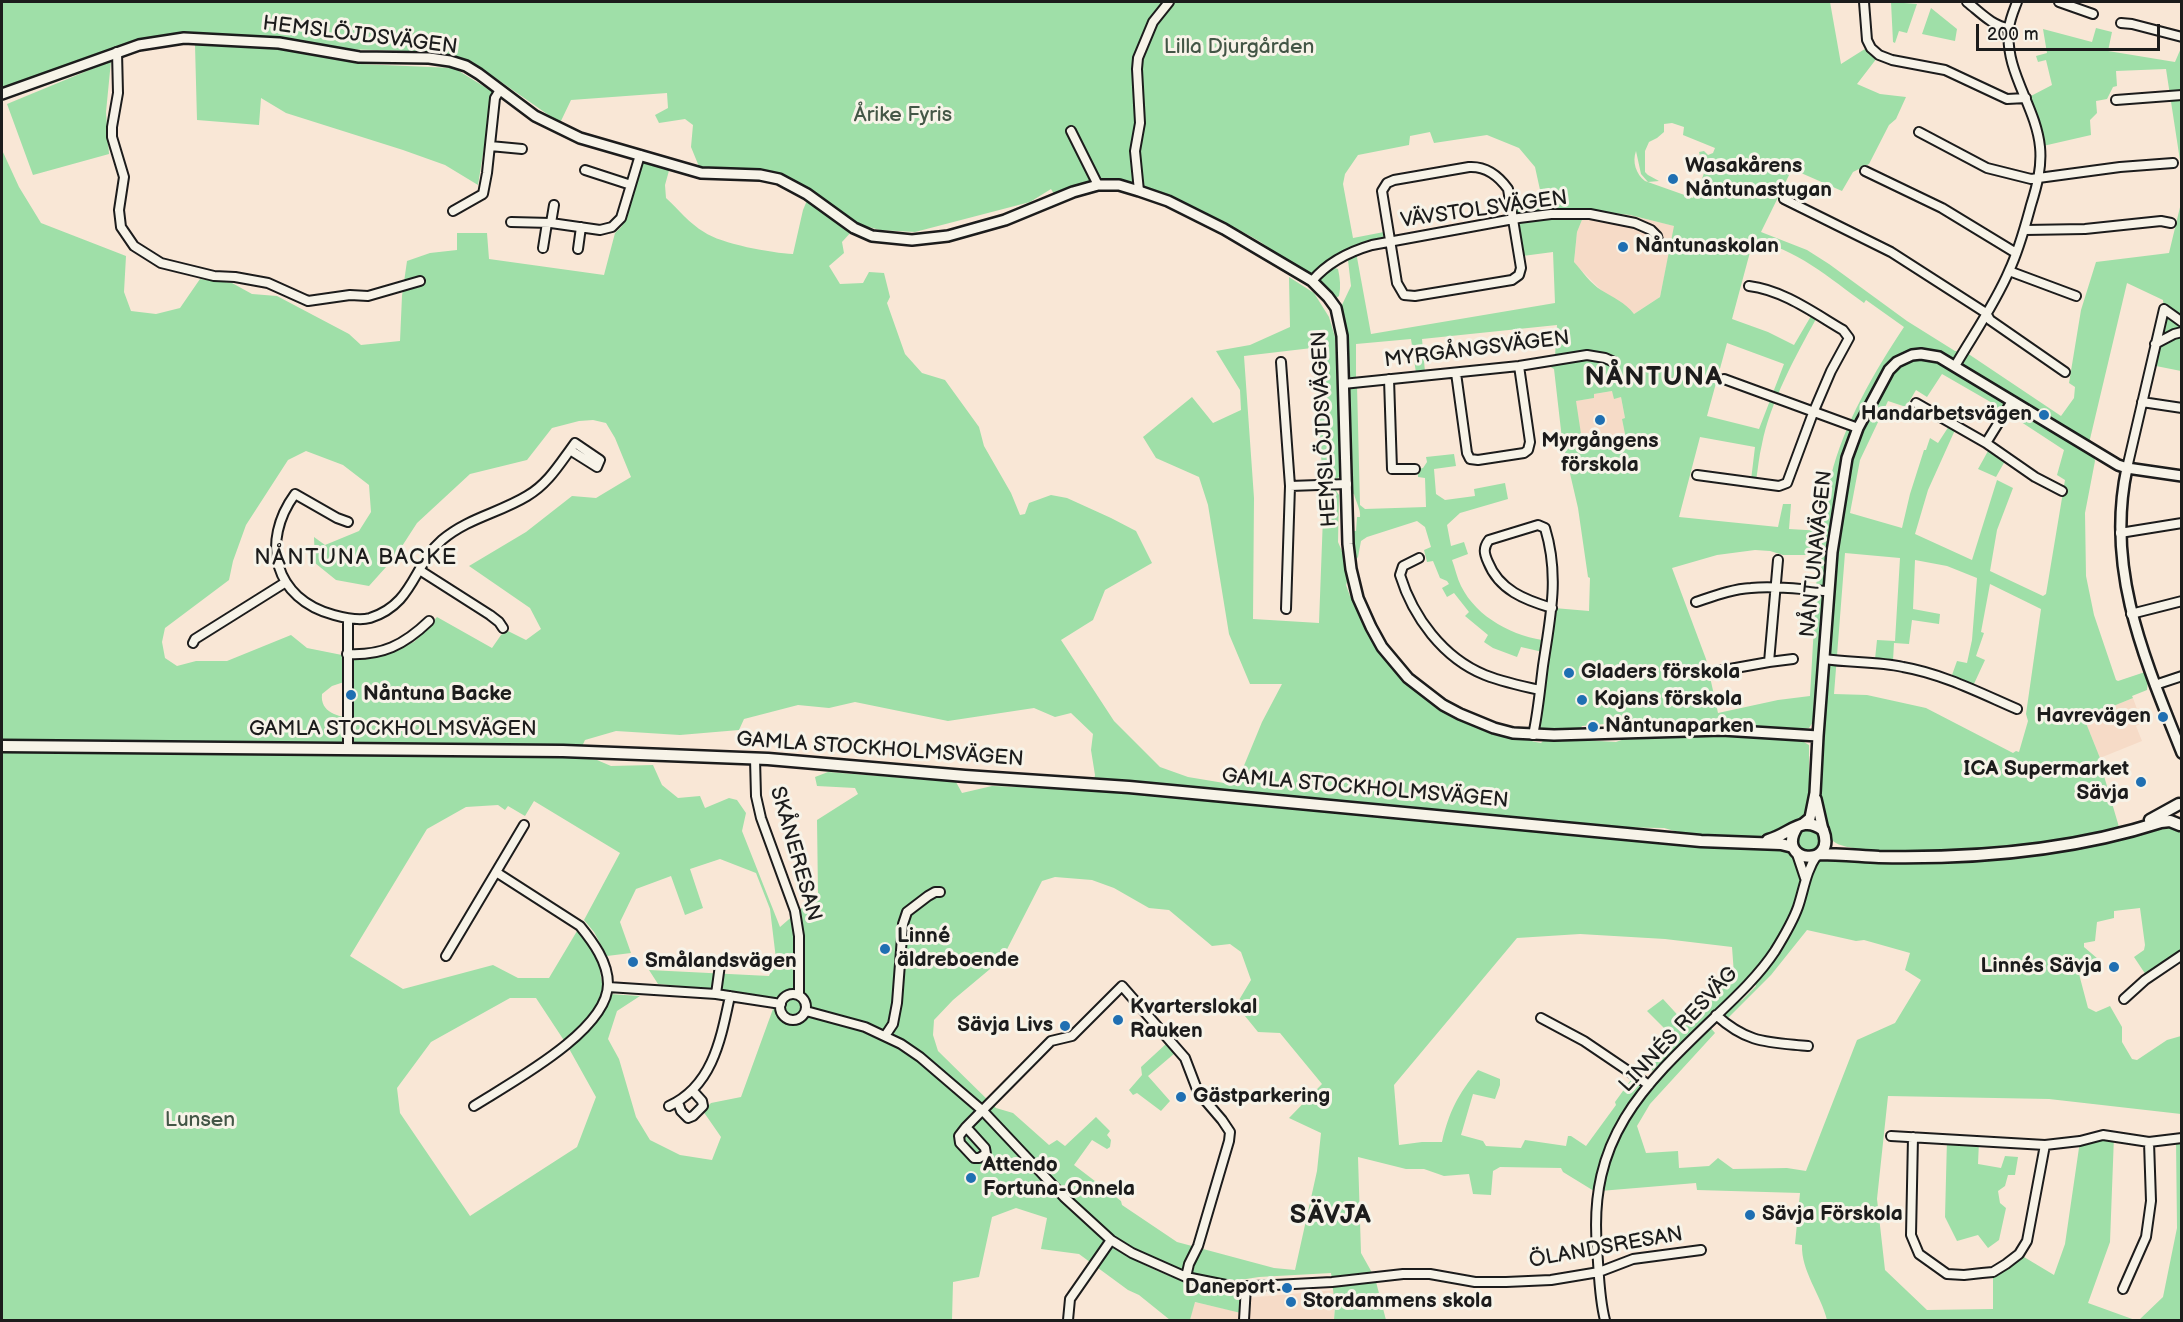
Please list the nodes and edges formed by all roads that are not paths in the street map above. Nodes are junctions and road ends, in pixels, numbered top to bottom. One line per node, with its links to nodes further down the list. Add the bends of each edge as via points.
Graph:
1 (1169, 2): 27 (street, via 1153,22 1138,58)
2 (1864, 2): 14 (street, via 1867,40 1879,55 1945,70 2007,99)
3 (1966, 2): 8 (street, via 2000,27)
4 (2017, 2): 8 (street)
5 (2059, 2): 6 (street)
6 (2093, 14)
7 (2121, 23): 9 (street)
8 (2009, 28): 14 (street, via 2013,68)
9 (2181, 37)
10 (117, 52): 11 (street, HEMSLÖJDSVÄGEN, via 184,38 279,43 359,57 450,61 466,66); 12 (street, HEMSLÖJDSVÄGEN); 43 (street, via 118,93 112,137 124,177 119,210 121,227 134,246 161,263 214,276 268,283 308,301 368,296)
11 (500, 90): 18 (street, via 495,98); 20 (street, HEMSLÖJDSVÄGEN, via 557,128)
12 (2, 94)
13 (2181, 95): 15 (street)
14 (2026, 98): 24 (street, via 2041,150)
15 (2116, 100)
16 (1071, 131): 26 (street)
17 (1919, 132): 24 (street, via 1987,168 2018,177)
18 (490, 146): 19 (street); 30 (street, via 483,194)
19 (522, 149)
20 (640, 155): 25 (street); 26 (street, HEMSLÖJDSVÄGEN, via 701,173 779,179 863,233 894,240 948,236 1005,220)
21 (2173, 163): 24 (street)
22 (585, 170): 25 (street)
23 (1865, 171): 41 (street, via 1942,208)
24 (2039, 177): 36 (street)
25 (631, 185): 35 (street, via 621,218 612,227)
26 (1098, 185): 27 (street, HEMSLÖJDSVÄGEN, via 1119,185)
27 (1139, 191): 44 (street, HEMSLÖJDSVÄGEN, via 1224,229)
28 (1784, 199): 47 (street, via 1892,252)
29 (554, 205): 33 (street)
30 (453, 211)
31 (1513, 219): 37 (street, VÄVSTOLSVÄGEN); 37 (street, via 1508,189 1502,179 1480,167 1394,180 1382,191); 37 (street, via 1521,268 1512,280 1409,296 1396,283); 39 (street, VÄVSTOLSVÄGEN, via 1590,214 1652,230)
32 (511, 222): 33 (street)
33 (549, 223): 35 (street); 38 (street)
34 (2171, 223): 36 (street)
35 (581, 227): 40 (street)
36 (2025, 230): 41 (street)
37 (1390, 241): 44 (street, VÄVSTOLSVÄGEN, via 1345,254)
38 (543, 248)
39 (1660, 248)
40 (578, 249)
41 (2016, 254): 42 (street)
42 (2009, 271): 46 (street); 47 (street)
43 (420, 281)
44 (1312, 281): 59 (street, HEMSLÖJDSVÄGEN, via 1336,308 1342,336)
45 (1749, 286): 64 (street, via 1786,298 1848,335)
46 (2076, 296)
47 (1986, 313): 54 (street); 55 (street, via 1990,320)
48 (2181, 322): 50 (street, via 2163,309)
49 (2181, 332): 50 (street)
50 (2156, 344): 61 (street)
51 (1281, 362): 73 (street)
52 (1614, 362): 53 (street, MYRGÅNGSVÄGEN, via 1587,355)
53 (1519, 366): 56 (street, MYRGÅNGSVÄGEN); 56 (street, via 1528,450 1478,460 1470,459 1467,453)
54 (1954, 366): 60 (street, NÅNTUNAVÄGEN); 65 (street, NÅNTUNAVÄGEN, via 1939,357 1921,354 1897,362)
55 (2065, 372)
56 (1456, 374): 57 (street, MYRGÅNGSVÄGEN)
57 (1389, 379): 59 (street, MYRGÅNGSVÄGEN); 69 (street, via 1392,469)
58 (1724, 379): 64 (street)
59 (1343, 384): 72 (street, HEMSLÖJDSVÄGEN)
60 (2012, 401): 66 (street); 68 (street, NÅNTUNAVÄGEN)
61 (2142, 402): 63 (street); 68 (street)
62 (1916, 403): 66 (street)
63 (2181, 408)
64 (1813, 413): 65 (street); 70 (street, via 1785,484)
65 (1858, 428): 83 (street, NÅNTUNAVÄGEN, via 1844,470)
66 (1986, 443): 74 (street)
67 (570, 450): 80 (street, via 553,475 528,495 449,534 432,550)
68 (2127, 468): 71 (street, NÅNTUNAVÄGEN); 77 (street)
69 (1415, 469)
70 (1697, 475)
71 (2181, 476)
72 (1347, 484): 73 (street); 102 (street, HEMSLÖJDSVÄGEN, via 1348,544 1354,585 1382,646 1408,678 1443,705 1494,728)
73 (1290, 486): 87 (street)
74 (2062, 491)
75 (348, 522): 81 (street, via 295,494 283,510 277,530 277,558)
76 (2181, 523): 77 (street)
77 (2120, 534): 88 (street)
78 (1419, 558): 100 (street, via 1403,566 1400,575 1430,633 1454,656 1484,675)
79 (1778, 561): 82 (street)
80 (421, 571): 89 (street, via 394,607 369,618); 91 (street, via 490,615)
81 (286, 582): 89 (street, via 310,605); 92 (street)
82 (1776, 588): 83 (street); 85 (street, via 1749,588); 96 (street)
83 (1828, 591): 95 (street, NÅNTUNAVÄGEN)
84 (2181, 601): 88 (street)
85 (1696, 602)
86 (1552, 608): 86 (street, via 1552,556 1545,528 1534,525 1489,540 1484,553 1496,578 1513,593); 100 (street)
87 (1286, 609)
88 (2131, 614): 99 (street)
89 (348, 618): 93 (street)
90 (429, 621): 93 (street, via 413,636 390,648 368,655)
91 (503, 628)
92 (193, 643)
93 (347, 654): 105 (street)
94 (1793, 659): 96 (street)
95 (1824, 659): 101 (street, via 1932,674); 103 (street, NÅNTUNAVÄGEN)
96 (1769, 662): 97 (street)
97 (1713, 672)
98 (2181, 676): 99 (street)
99 (2155, 685): 106 (street)
100 (1540, 690): 102 (street)
101 (2017, 709)
102 (1533, 735): 103 (street, HEMSLÖJDSVÄGEN, via 1722,730)
103 (1818, 736): 108 (street, NÅNTUNAVÄGEN)
104 (2, 746): 105 (main road, GAMLA STOCKHOLMSVÄGEN)
105 (348, 749): 107 (main road, GAMLA STOCKHOLMSVÄGEN, via 563,751)
106 (2181, 753)
107 (755, 759): 115 (main road, GAMLA STOCKHOLMSVÄGEN, via 1129,787); 127 (street, SKÅNERESAN, via 761,818 795,911 799,936)
108 (1815, 793): 111 (street, NÅNTUNAVÄGEN, via 1810,818); 113 (street, NÅNTUNAVÄGEN)
109 (2180, 803): 112 (main road, via 2177,817); 114 (main road)
110 (524, 825): 119 (street)
111 (1800, 825): 113 (main road, via 1816,825); 115 (main road, GAMLA STOCKHOLMSVÄGEN, via 1784,835); 116 (main road, via 1792,835)
112 (2181, 825): 114 (main road, via 2166,821)
113 (1824, 833): 117 (main road, via 1825,846); 118 (main road, via 1838,847)
114 (2118, 834): 118 (main road, via 2043,850)
115 (1753, 844): 116 (main road, GAMLA STOCKHOLMSVÄGEN, via 1781,844)
116 (1795, 850): 117 (main road, via 1808,858); 120 (street)
117 (1818, 855): 118 (main road); 120 (street, LINNÉS RESVÄG)
118 (1880, 857)
119 (496, 872): 123 (street); 125 (street, via 580,926 604,964)
120 (1805, 879): 132 (street, LINNÉS RESVÄG, via 1797,910 1774,952)
121 (940, 892): 134 (street, via 914,904 907,912 897,1003 893,1024)
122 (2181, 955): 129 (street)
123 (446, 956)
124 (720, 964): 126 (street)
125 (608, 987): 126 (street); 139 (street, via 587,1026 567,1045)
126 (716, 994): 128 (street)
127 (798, 995): 130 (street, via 788,995); 131 (street, via 806,1002)
128 (730, 996): 130 (street); 137 (street, via 709,1069)
129 (2124, 999)
130 (781, 1004): 131 (street, via 781,1011 790,1020 799,1019)
131 (806, 1011): 134 (street, ÖLANDSRESAN)
132 (1716, 1015): 135 (street, via 1748,1038); 136 (street, LINNÉS RESVÄG)
133 (1541, 1018): 136 (street, via 1584,1041)
134 (885, 1036): 141 (street, ÖLANDSRESAN, via 920,1057)
135 (1808, 1046)
136 (1649, 1085): 150 (street, LINNÉS RESVÄG, via 1623,1119 1600,1176 1596,1202)
137 (693, 1091): 138 (street); 138 (street, via 703,1106 693,1116 688,1118)
138 (678, 1102): 140 (street)
139 (474, 1106)
140 (669, 1106)
141 (983, 1111): 142 (street); 148 (street, ÖLANDSRESAN, via 1064,1197); 151 (street, via 1051,1041 1072,1036 1122,986 1185,1058 1198,1092 1230,1132)
142 (966, 1127)
143 (1891, 1136): 144 (street)
144 (1913, 1137): 147 (street); 147 (street, via 1911,1235 1919,1254 1947,1274 1993,1272 2019,1254 2027,1242)
145 (2181, 1138): 146 (street)
146 (2149, 1142): 147 (street, via 2103,1135); 153 (street, via 2151,1201 2146,1237)
147 (2045, 1145)
148 (1111, 1240): 151 (street, ÖLANDSRESAN); 154 (street, via 1070,1299)
149 (1701, 1250): 150 (street, ÖLANDSRESAN, via 1633,1259)
150 (1599, 1272): 152 (street, ÖLANDSRESAN, via 1506,1282 1413,1274); 156 (street, LINNÉS RESVÄG)
151 (1186, 1277): 152 (street, ÖLANDSRESAN)
152 (1246, 1286): 155 (street)
153 (2123, 1289)
154 (1068, 1320)
155 (1244, 1320)
156 (1605, 1320)

